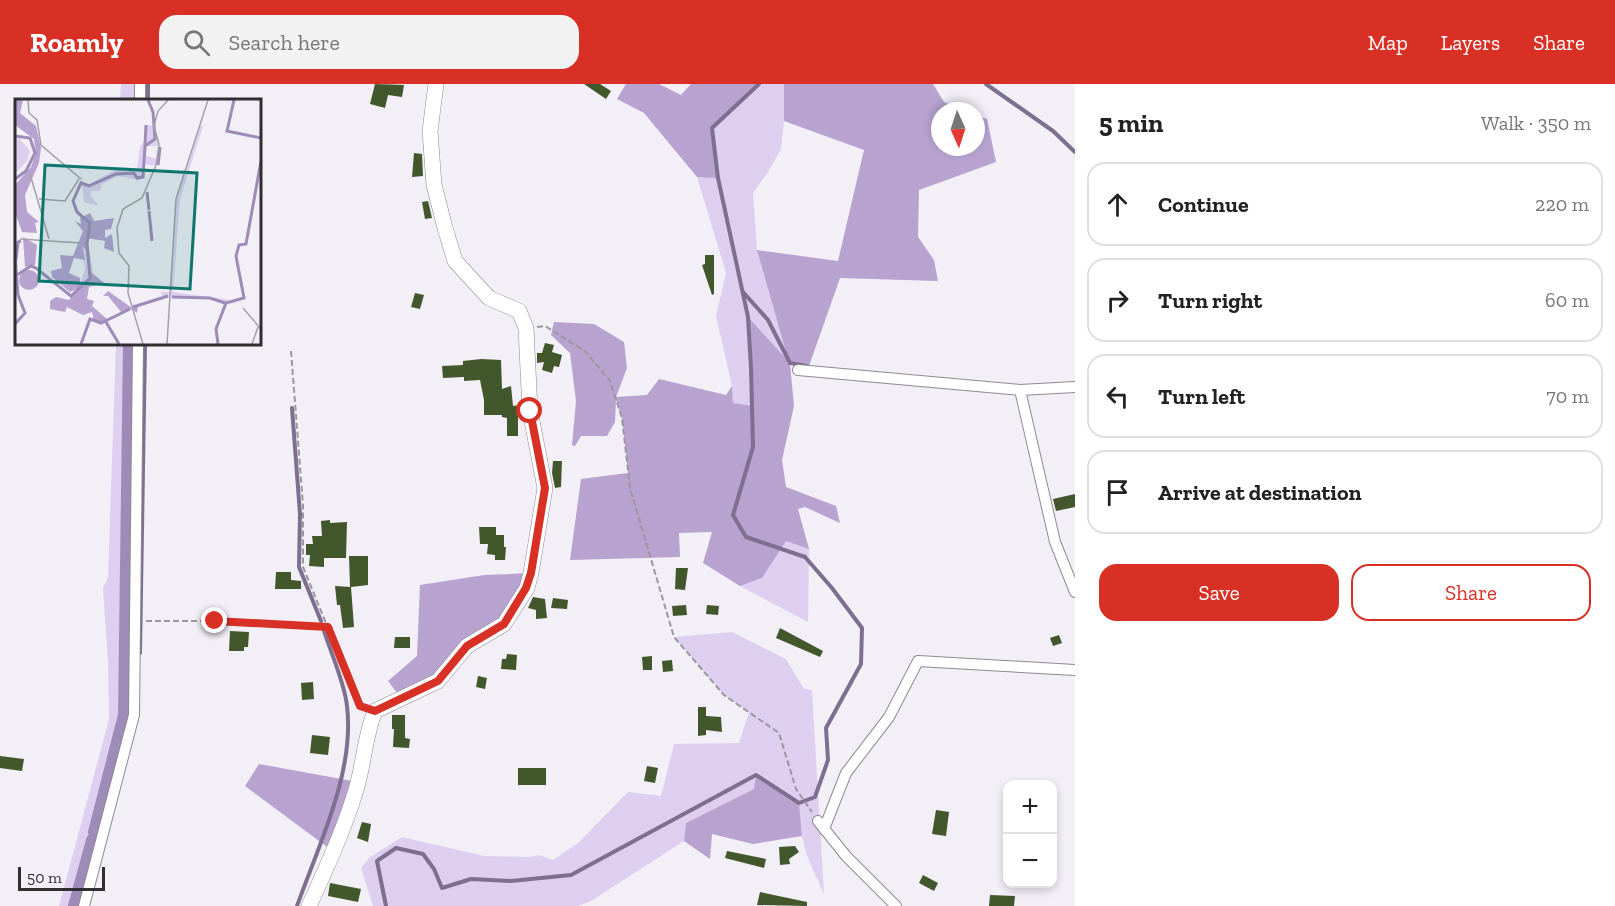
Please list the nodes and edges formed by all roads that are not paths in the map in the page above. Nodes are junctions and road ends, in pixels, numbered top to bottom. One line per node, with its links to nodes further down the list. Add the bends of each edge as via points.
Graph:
1 (436, 84): 9 (street, via 430,131 434,185 445,228 455,261 489,298 519,311 526,328 530,411 545,488 531,573 504,624 467,646 438,681 375,711 356,791)
2 (138, 345): 8 (street, via 134,715)
3 (798, 370): 5 (street)
4 (1075, 387): 5 (street)
5 (1020, 390): 6 (street, via 1055,542)
6 (1075, 592)
7 (1075, 670): 10 (street, via 918,660 889,717 846,773 821,825)
8 (84, 906)
9 (309, 906)
10 (896, 906)

